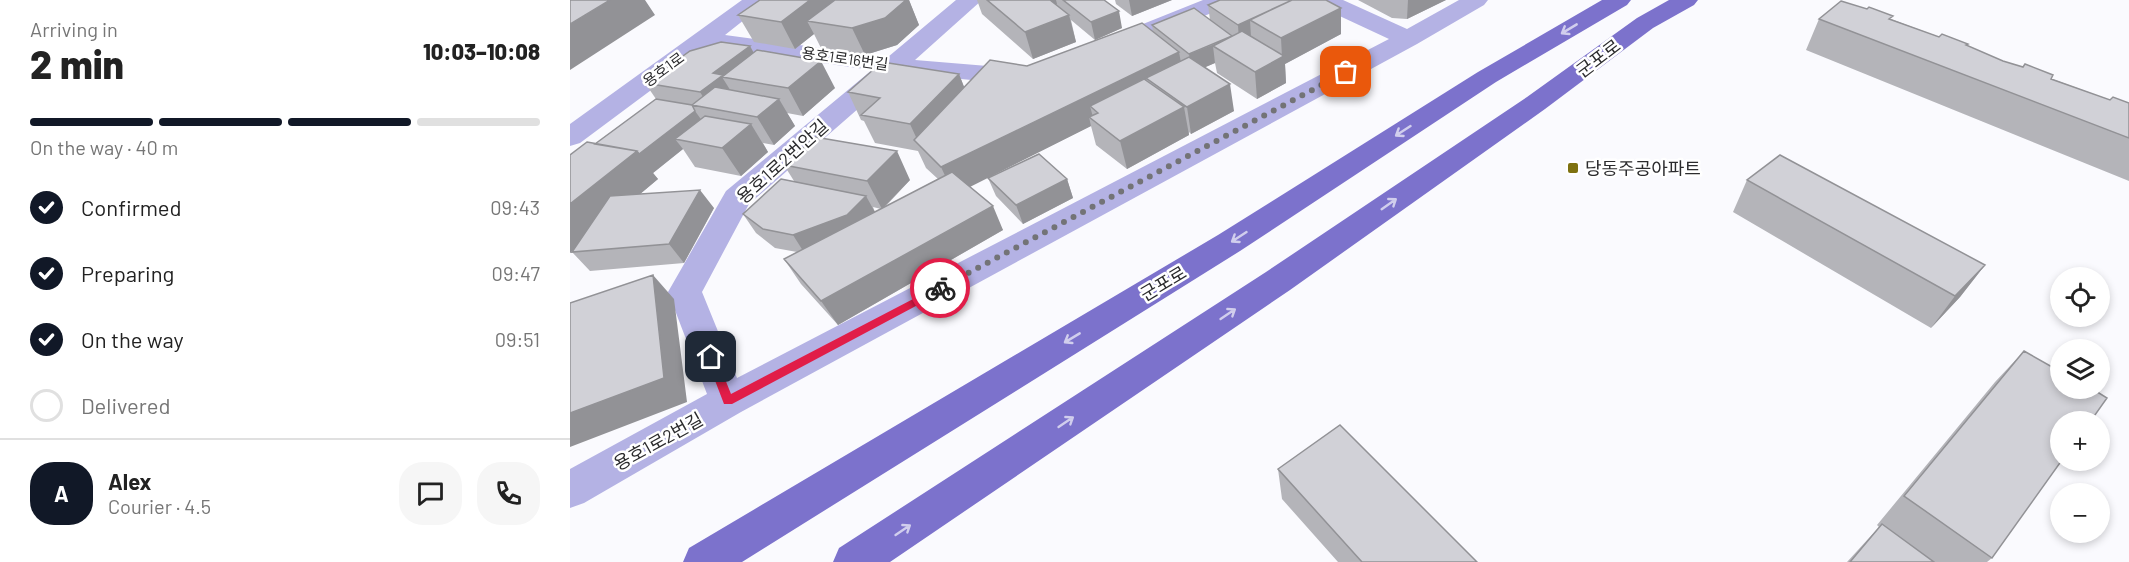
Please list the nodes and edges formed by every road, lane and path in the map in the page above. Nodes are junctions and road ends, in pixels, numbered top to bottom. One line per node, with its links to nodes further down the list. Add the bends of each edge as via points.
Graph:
1 (757, 0): 8 (street, 용호1로)
2 (970, 0): 11 (street, 용호1로2번안길)
3 (1223, 0): 10 (street)
4 (1324, 0): 9 (street)
5 (1476, 0): 9 (street, 용호1로2번길)
6 (1619, 0): 16 (main road, 군포로, one-way to 16, via 1487,77 1229,243)
7 (1686, 0): 17 (main road, 군포로, one-way to 7, via 1287,274 1536,103 1645,22)
8 (703, 39): 11 (street, 용호1로16번길); 13 (street, 용호1로)
9 (1408, 39): 14 (street, 용호1로2번길)
10 (1084, 56)
11 (891, 64): 12 (street, 용호1로16번길, via 1030,78); 14 (street, 용호1로2번안길, via 737,198 685,292)
12 (1041, 74)
13 (570, 137)
14 (728, 401): 15 (street, 용호1로2번길)
15 (570, 490)
16 (705, 562)
17 (855, 562)

